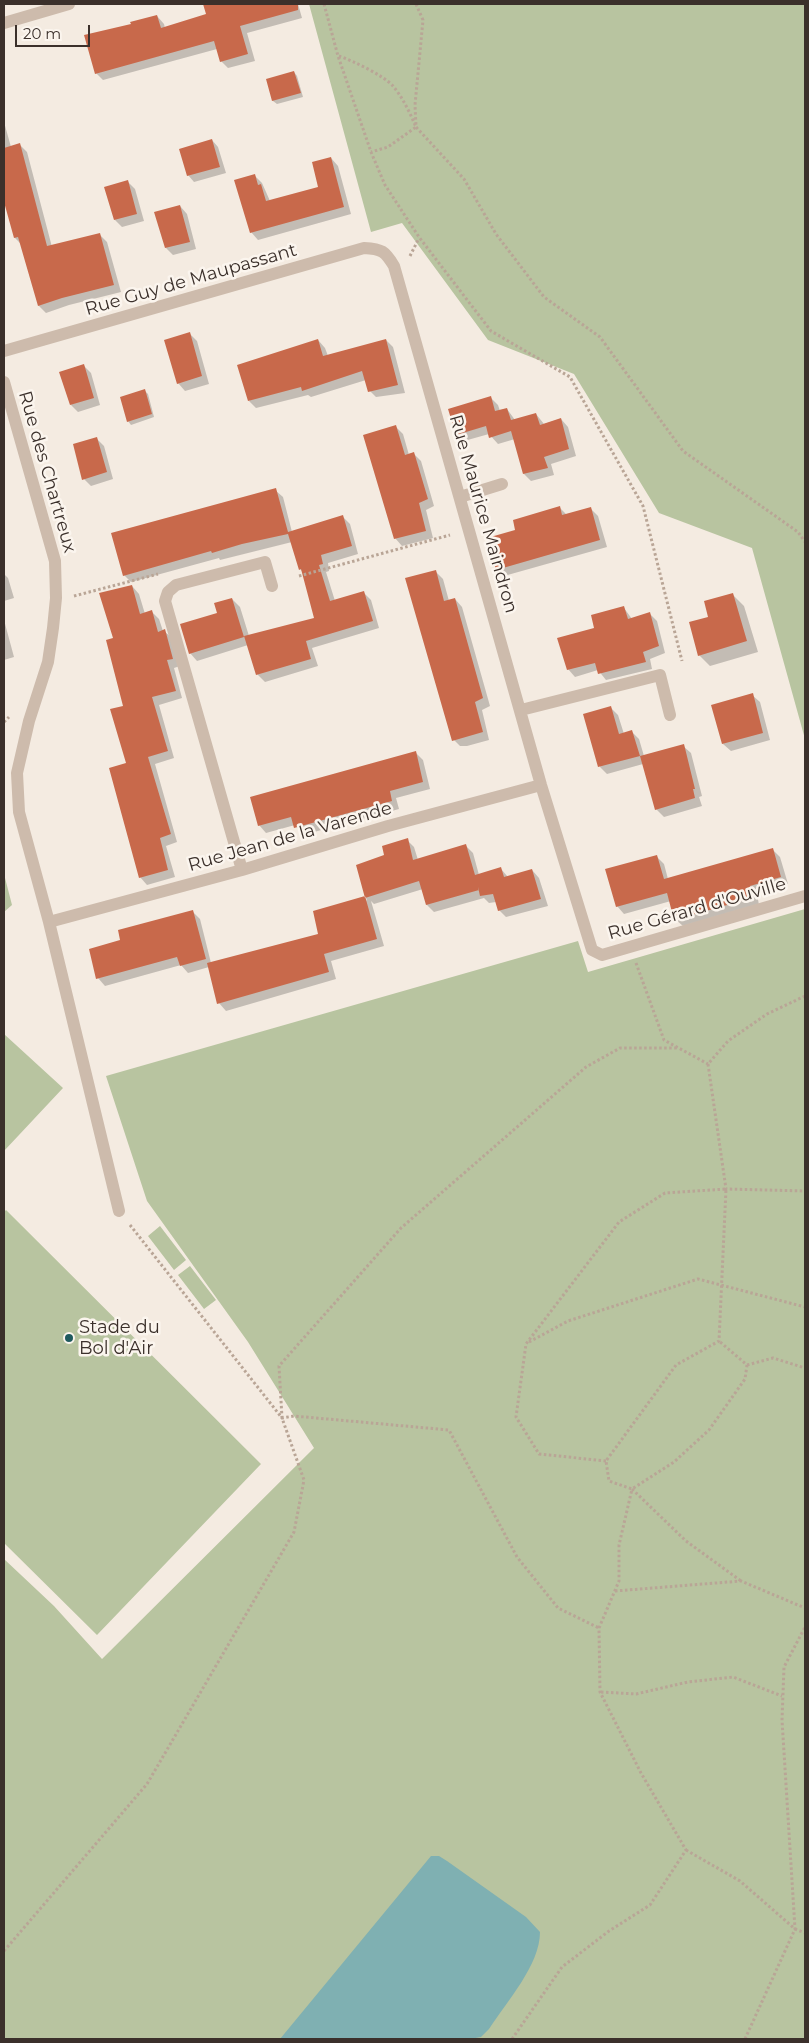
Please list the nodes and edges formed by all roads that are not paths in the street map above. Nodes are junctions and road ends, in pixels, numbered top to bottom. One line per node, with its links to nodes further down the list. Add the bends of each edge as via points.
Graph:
1 (69, 4): 2 (street)
2 (4, 22)
3 (387, 254): 4 (street, Rue Guy de Maupassant, via 378,249 364,248); 7 (street, Rue Maurice Maindron, via 394,266)
4 (4, 352)
5 (4, 382): 14 (street, Rue des Chartreux, via 55,562 56,598 48,662 17,773 18,812)
6 (502, 484): 7 (street)
7 (460, 497): 9 (street, Rue Maurice Maindron)
8 (272, 586): 12 (street, via 265,562 176,585 168,592 165,602)
9 (520, 710): 10 (street, via 660,675); 11 (street, Rue Maurice Maindron)
10 (670, 715)
11 (541, 785): 12 (street, Rue Jean de la Varende); 13 (street, Rue Gérard d'Ouville, via 592,950 602,955)
12 (242, 870): 14 (street, Rue Jean de la Varende)
13 (805, 896)
14 (49, 922): 15 (street, Rue des Chartreux)
15 (119, 1211)

